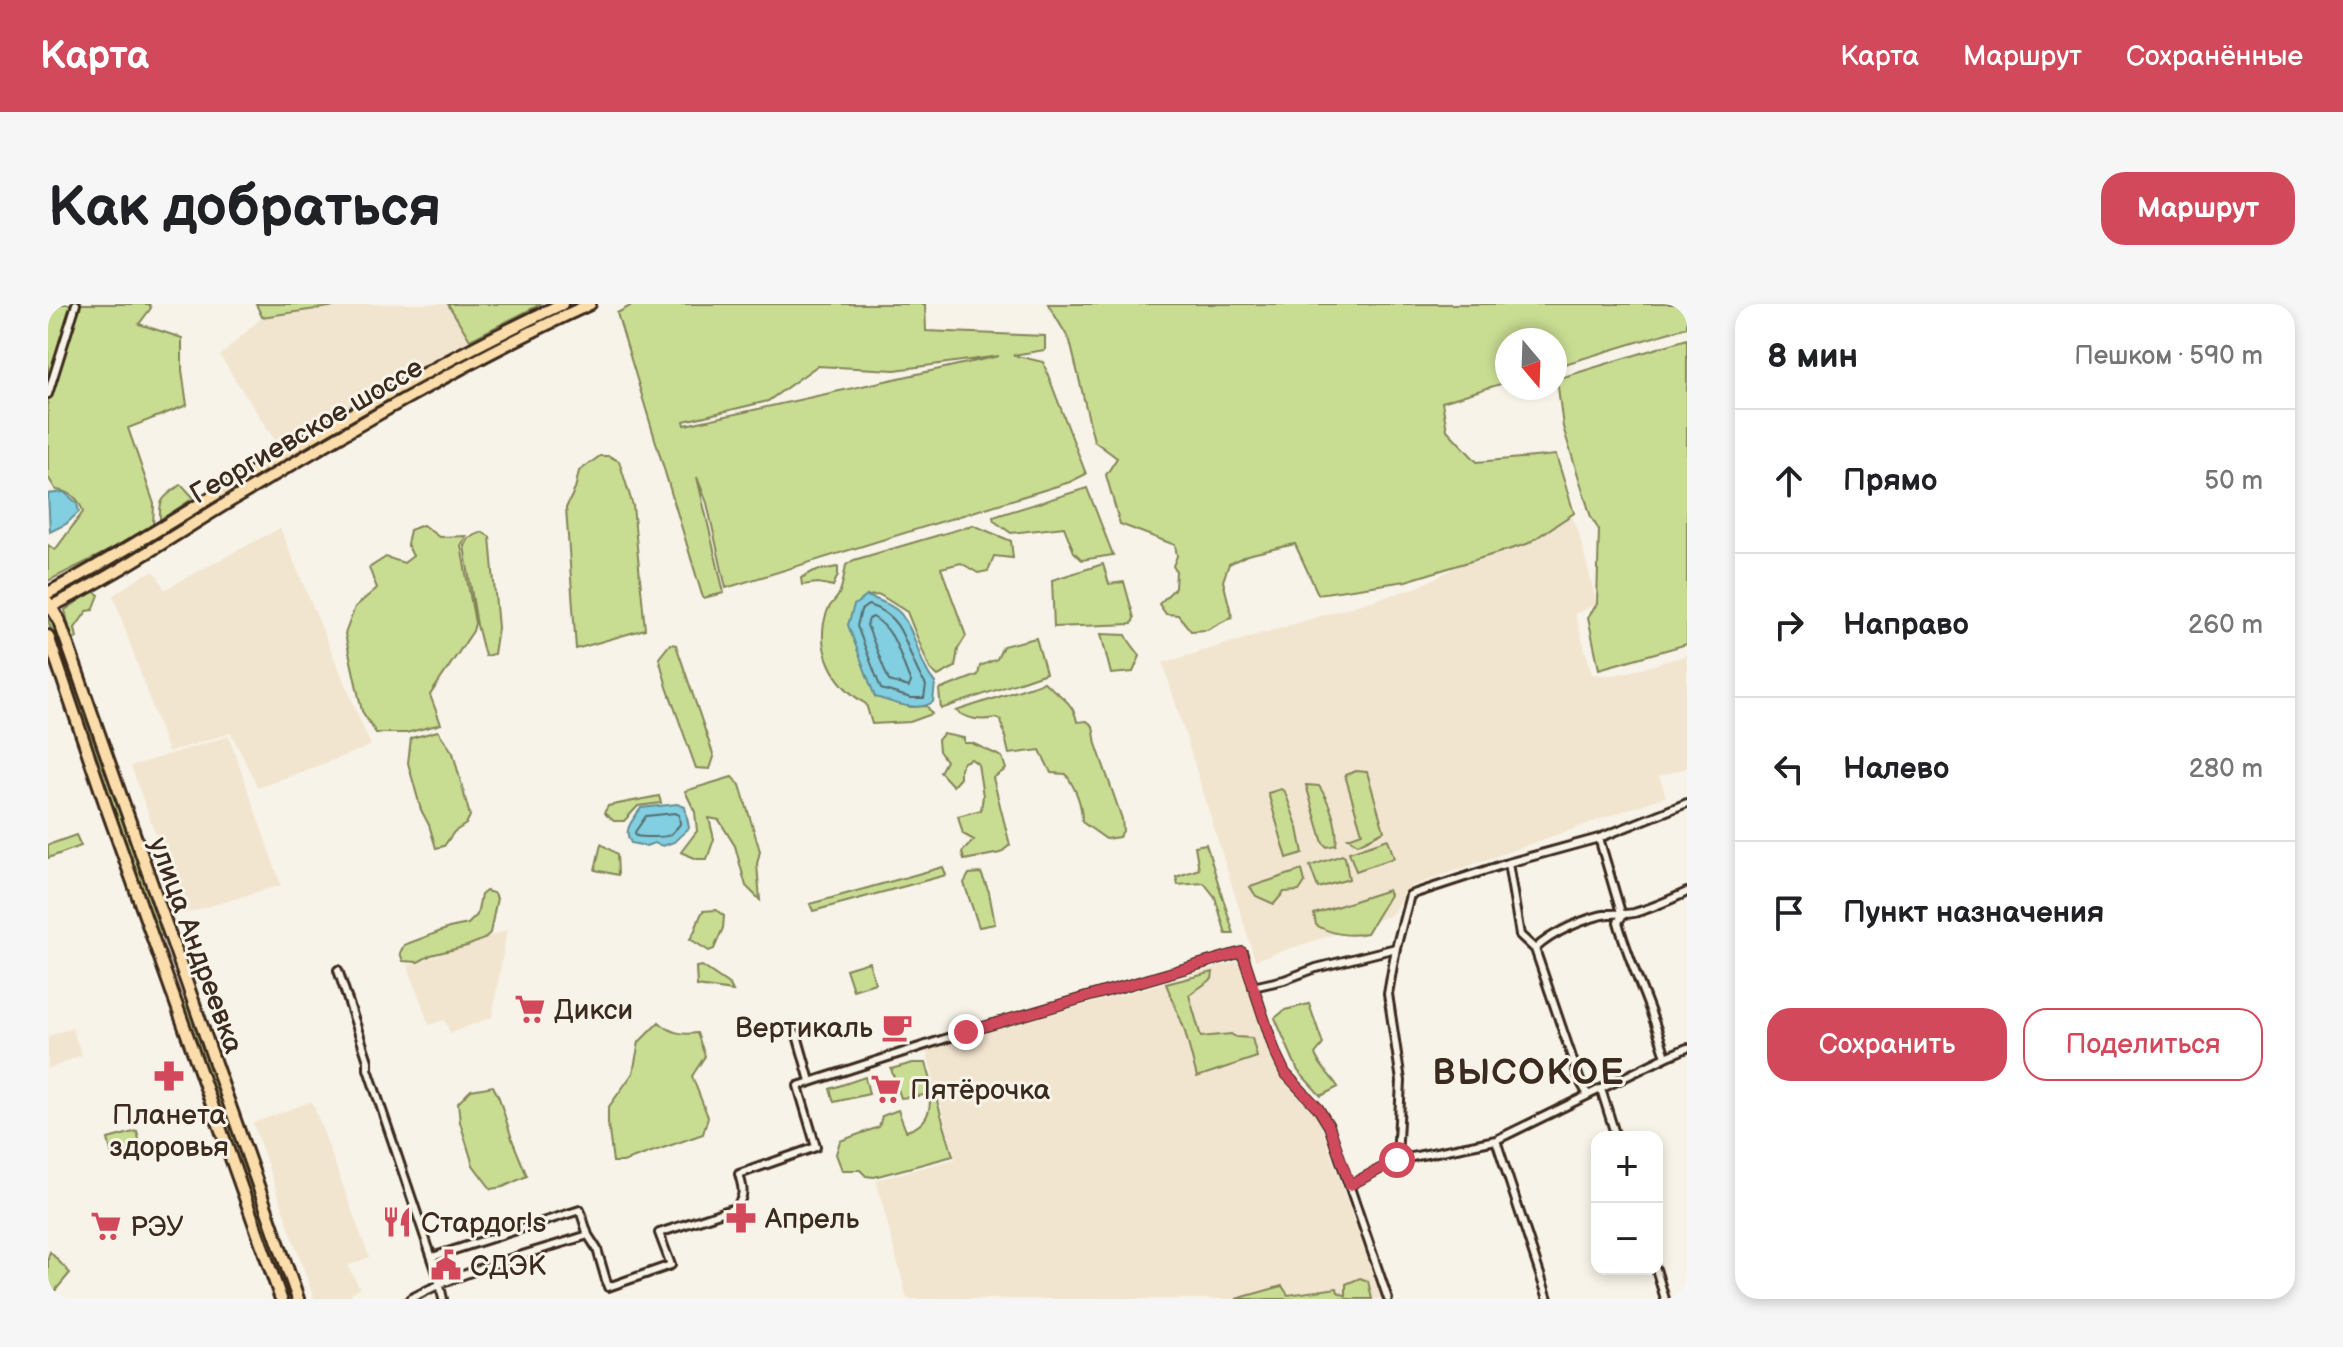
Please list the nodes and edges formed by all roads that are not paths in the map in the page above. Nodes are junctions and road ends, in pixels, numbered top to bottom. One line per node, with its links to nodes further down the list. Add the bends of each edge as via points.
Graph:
1 (76, 304): 4 (street)
2 (562, 304): 5 (main road, Георгиевское шоссе, via 375,400)
3 (590, 304): 6 (main road, Георгиевское шоссе, via 384,410)
4 (48, 394)
5 (222, 490): 6 (street, via 222,501); 7 (main road, Георгиевское шоссе)
6 (230, 502): 8 (main road, Георгиевское шоссе)
7 (48, 593)
8 (49, 605): 15 (main road, улица Андреевка, via 59,620)
9 (48, 636): 16 (main road, улица Андреевка)
10 (1687, 803): 11 (street)
11 (1599, 838): 12 (street); 14 (street)
12 (1508, 863): 17 (street, via 1410,895); 18 (street, via 1520,935)
13 (1687, 892): 14 (street)
14 (1622, 916): 18 (street, via 1579,923); 25 (street, via 1618,922 1626,949)
15 (169, 938): 16 (main road); 21 (main road, улица Андреевка)
16 (156, 944): 22 (main road, улица Андреевка)
17 (1396, 948): 20 (street); 31 (street, via 1388,994 1401,1081)
18 (1535, 949): 28 (street)
19 (338, 970): 34 (street)
20 (1253, 987): 26 (street, via 1242,952); 32 (street, via 1285,1073 1329,1126)
21 (189, 995): 22 (main road); 38 (main road, улица Андреевка)
22 (175, 1000): 37 (main road, улица Андреевка)
23 (797, 1035): 26 (street)
24 (1687, 1049): 25 (street)
25 (1666, 1057): 27 (street)
26 (810, 1081): 33 (street, via 798,1086 816,1147 739,1174 744,1191 735,1208 659,1233 671,1265 608,1287)
27 (1601, 1089): 28 (street); 29 (street)
28 (1588, 1095): 30 (street)
29 (1614, 1131)
30 (1496, 1140): 31 (street); 42 (street)
31 (1397, 1160): 32 (street)
32 (1350, 1185): 41 (street)
33 (588, 1235): 34 (street, via 580,1210); 36 (street)
34 (432, 1257): 36 (street)
35 (1658, 1275): 43 (street)
36 (439, 1284): 39 (street); 40 (street)
37 (281, 1299)
38 (298, 1299)
39 (410, 1299)
40 (443, 1299)
41 (1388, 1299)
42 (1548, 1299)
43 (1665, 1299)

